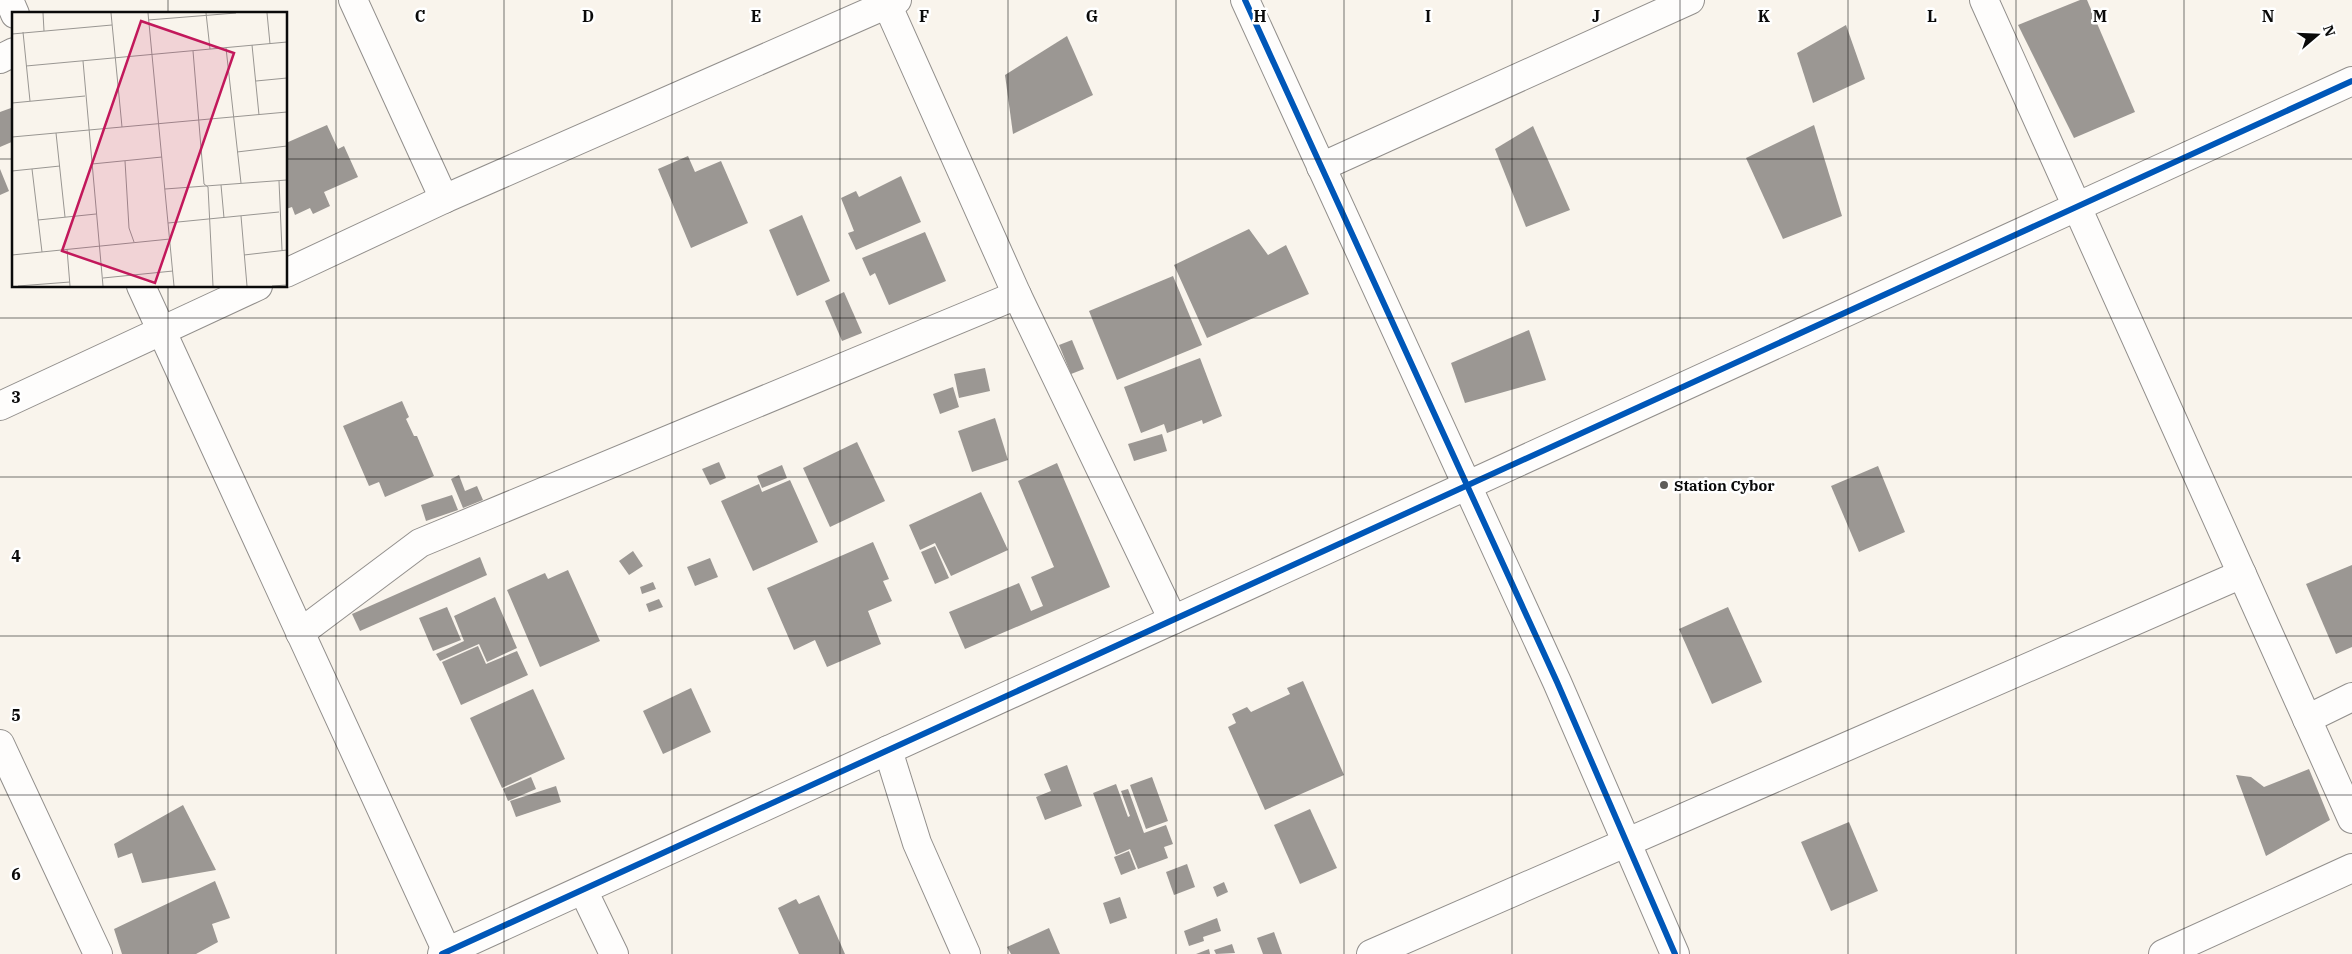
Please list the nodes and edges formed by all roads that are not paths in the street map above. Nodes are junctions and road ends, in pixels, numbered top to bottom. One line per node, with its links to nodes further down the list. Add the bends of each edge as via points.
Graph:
1 (9, 0): 7 (street)
2 (353, 0): 12 (street)
3 (1245, 0): 11 (street)
4 (1690, 0): 11 (street)
5 (1984, 0): 13 (street)
6 (892, 2): 12 (street); 17 (street)
7 (14, 12)
8 (12, 53): 9 (street)
9 (0, 58)
10 (2352, 81): 13 (street)
11 (1321, 167): 20 (street)
12 (444, 199): 14 (street)
13 (2077, 207): 20 (street); 21 (street)
14 (288, 272)
15 (141, 288): 18 (street)
16 (254, 288): 18 (street)
17 (1017, 295): 22 (street); 23 (street, via 420,544)
18 (161, 332): 19 (street); 23 (street)
19 (0, 406)
20 (1467, 485): 22 (street); 29 (street)
21 (2242, 574): 25 (street); 29 (street)
22 (1172, 620): 26 (street)
23 (300, 633): 32 (street)
24 (2352, 697): 25 (street)
25 (2307, 719): 28 (street)
26 (888, 750): 31 (street); 35 (street, via 917,843)
27 (2, 753): 33 (street)
28 (2352, 819)
29 (1627, 844): 36 (street); 37 (street)
30 (2352, 868): 38 (street)
31 (583, 890): 32 (street); 34 (street)
32 (445, 953)
33 (98, 954)
34 (614, 954)
35 (966, 954)
36 (1371, 954)
37 (1675, 954)
38 (2163, 954)

